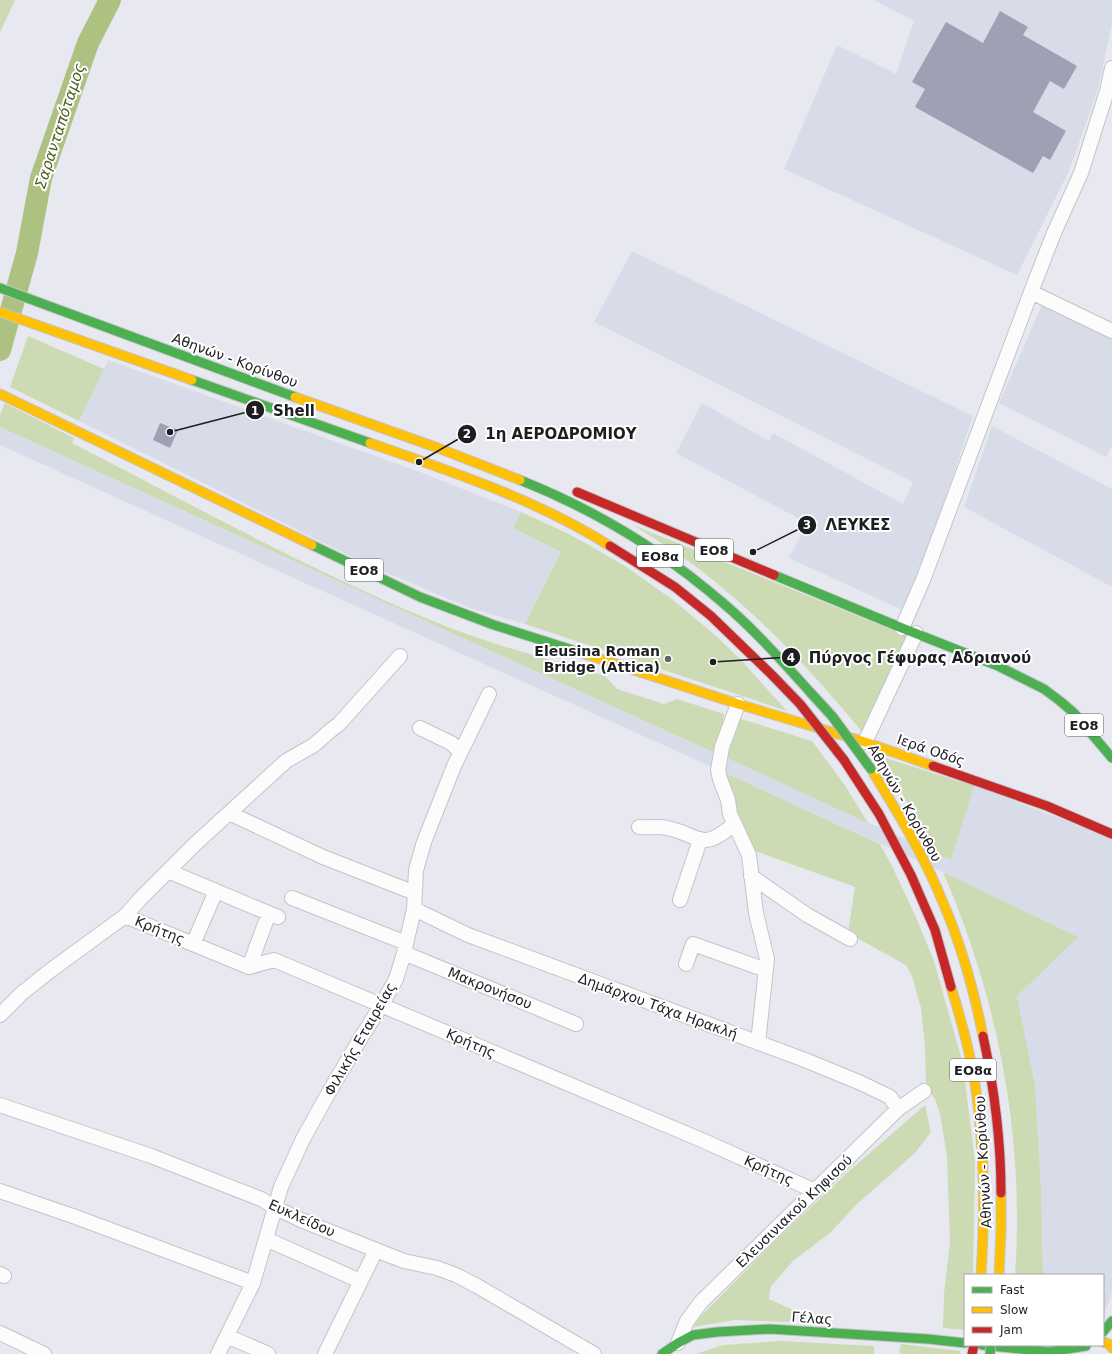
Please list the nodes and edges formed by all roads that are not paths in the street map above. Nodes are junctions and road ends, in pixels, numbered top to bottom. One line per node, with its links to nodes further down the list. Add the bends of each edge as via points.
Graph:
1 (1112, 68): 2 (street)
2 (1110, 89): 4 (street, via 1082,173)
3 (0, 288): 8 (main road, Αθηνών - Κορίνθου)
4 (1030, 292): 6 (street); 11 (street, via 923,580)
5 (0, 312): 51 (main road, Αθηνών - Κορίνθου / ΕΟ8α, bridge, via 475,480 558,516 598,538 675,588 711,616 773,676 800,704 844,760 879,814 911,875 935,930 965,1034 975,1084 984,1181)
6 (1112, 331)
7 (3, 396): 15 (main road, ΕΟ8, via 420,598 494,625)
8 (480, 463): 9 (main road); 52 (main road, Αθηνών - Κορίνθου / ΕΟ8α, bridge, via 565,500 685,573 723,603 810,692 832,716 871,769 905,826 952,924 982,1028 999,1137 1002,1226)
9 (538, 478)
10 (572, 490): 11 (main road, ΕΟ8)
11 (902, 628): 12 (main road, ΕΟ8)
12 (916, 633): 17 (street); 19 (main road, ΕΟ8, via 1018,675 1054,696 1080,720)
13 (400, 656): 20 (street, via 339,724 314,745 286,761)
14 (489, 694): 18 (street, Φιλικής Εταιρείας)
15 (738, 704): 17 (main road, Ιερά Οδός / ΕΟ8); 21 (street, via 722,747 718,770)
16 (420, 728): 18 (street, via 451,743)
17 (865, 742): 23 (main road, Ιερά Οδός / ΕΟ8, via 1047,806)
18 (461, 752): 28 (street, Φιλικής Εταιρείας, via 424,842 416,870)
19 (1112, 758)
20 (229, 813): 25 (street); 28 (street, via 323,857)
21 (734, 824): 24 (street, via 719,837); 26 (street, via 749,855)
22 (639, 827): 24 (street, via 664,827)
23 (1112, 834)
24 (700, 840): 30 (street)
25 (168, 871): 27 (street); 32 (street)
26 (751, 876): 33 (street, via 807,915); 38 (street, via 756,913 767,959)
27 (216, 891): 34 (street); 37 (street, via 273,915)
28 (415, 893): 31 (street, Φιλικής Εταιρείας)
29 (292, 898): 35 (street, Μακρονήσου)
30 (680, 900)
31 (414, 909): 35 (street, Φιλικής Εταιρείας); 42 (street, Δημάρχου Τάχα Ηρακλή, via 468,935)
32 (125, 916): 34 (street, Κρήτης); 40 (street)
33 (850, 939)
34 (193, 944): 37 (street, Κρήτης)
35 (405, 948): 39 (street, Φιλικής Εταιρείας, via 396,979); 41 (street, Μακρονήσου)
36 (686, 964): 38 (street, via 693,944)
37 (249, 967): 39 (street, Κρήτης, via 274,960)
38 (766, 970): 42 (street)
39 (381, 1006): 47 (street, Κρήτης, via 697,1138); 48 (street, Φιλικής Εταιρείας, via 303,1139 281,1187)
40 (2, 1009)
41 (576, 1024)
42 (758, 1043): 45 (street, Δημάρχου Τάχα Ηρακλή, via 873,1088 890,1097)
43 (924, 1091): 45 (street, Ελευσινιακού Κηφισού)
44 (0, 1105): 48 (street, Ευκλείδου, via 151,1156 261,1199)
45 (898, 1109): 47 (street, Ελευσινιακού Κηφισού)
46 (0, 1191): 54 (street)
47 (814, 1191): 59 (street, Ελευσινιακού Κηφισού, via 701,1302 688,1321)
48 (276, 1208): 49 (street, Φιλικής Εταιρείας); 50 (street, Ευκλείδου)
49 (266, 1240): 53 (street); 54 (street, Φιλικής Εταιρείας)
50 (376, 1250): 53 (street); 68 (street, Ευκλείδου, via 404,1261 456,1275)
51 (981, 1274)
52 (999, 1274)
53 (360, 1282): 67 (street)
54 (252, 1283): 58 (street, Φιλικής Εταιρείας)
55 (1112, 1321): 56 (main road)
56 (1104, 1331)
57 (0, 1333): 64 (street)
58 (227, 1336): 65 (street, Φιλικής Εταιρείας); 66 (street)
59 (678, 1343): 60 (main road, Γέλας, via 693,1335 770,1329); 69 (main road, Γέλας)
60 (964, 1343)
61 (991, 1346): 63 (main road)
62 (1082, 1346): 63 (main road)
63 (1051, 1353)
64 (44, 1354)
65 (218, 1354)
66 (268, 1354)
67 (325, 1354)
68 (594, 1354)
69 (662, 1354)

